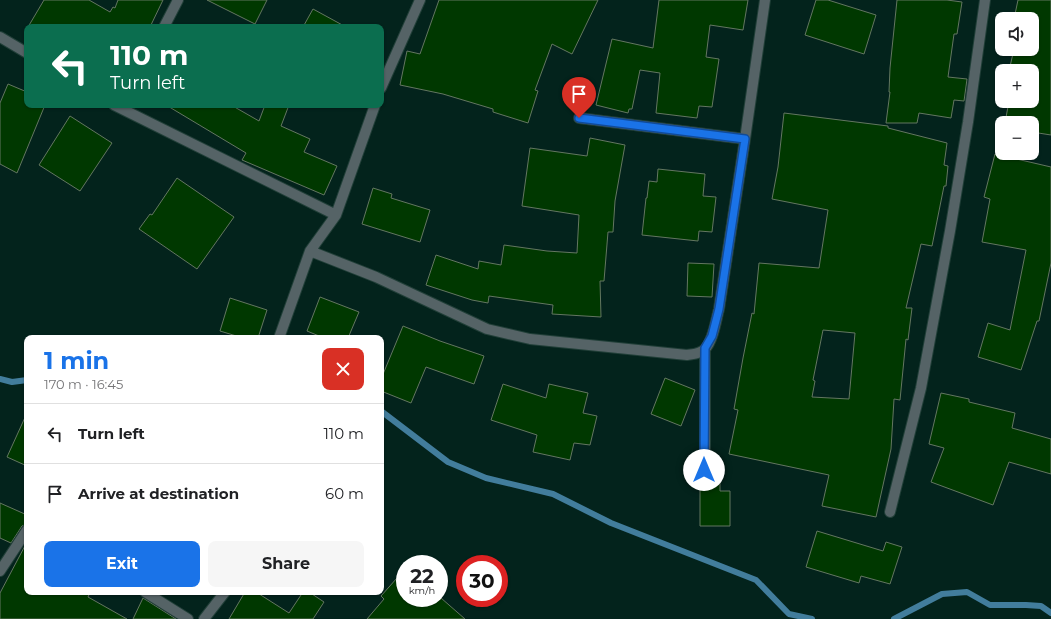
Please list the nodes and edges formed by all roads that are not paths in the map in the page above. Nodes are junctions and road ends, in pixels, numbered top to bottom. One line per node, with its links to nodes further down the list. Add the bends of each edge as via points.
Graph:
1 (178, 0): 5 (street)
2 (420, 0): 8 (street)
3 (765, 0): 12 (street)
4 (984, 0): 18 (street, via 950,231 921,388)
5 (166, 24)
6 (0, 37): 7 (street)
7 (24, 51)
8 (384, 81)
9 (123, 108): 13 (street)
10 (373, 108): 13 (street)
11 (579, 118): 12 (street)
12 (745, 139): 16 (street, via 719,309 712,336)
13 (336, 215): 14 (street)
14 (310, 251): 15 (street); 16 (street, via 376,277 487,329 530,339 687,355 697,354)
15 (280, 335)
16 (705, 348): 17 (street)
17 (704, 470)
18 (890, 512)
19 (24, 535): 20 (street)
20 (0, 571)
21 (151, 595): 23 (street)
22 (223, 595): 24 (street)
23 (188, 619)
24 (204, 619)

